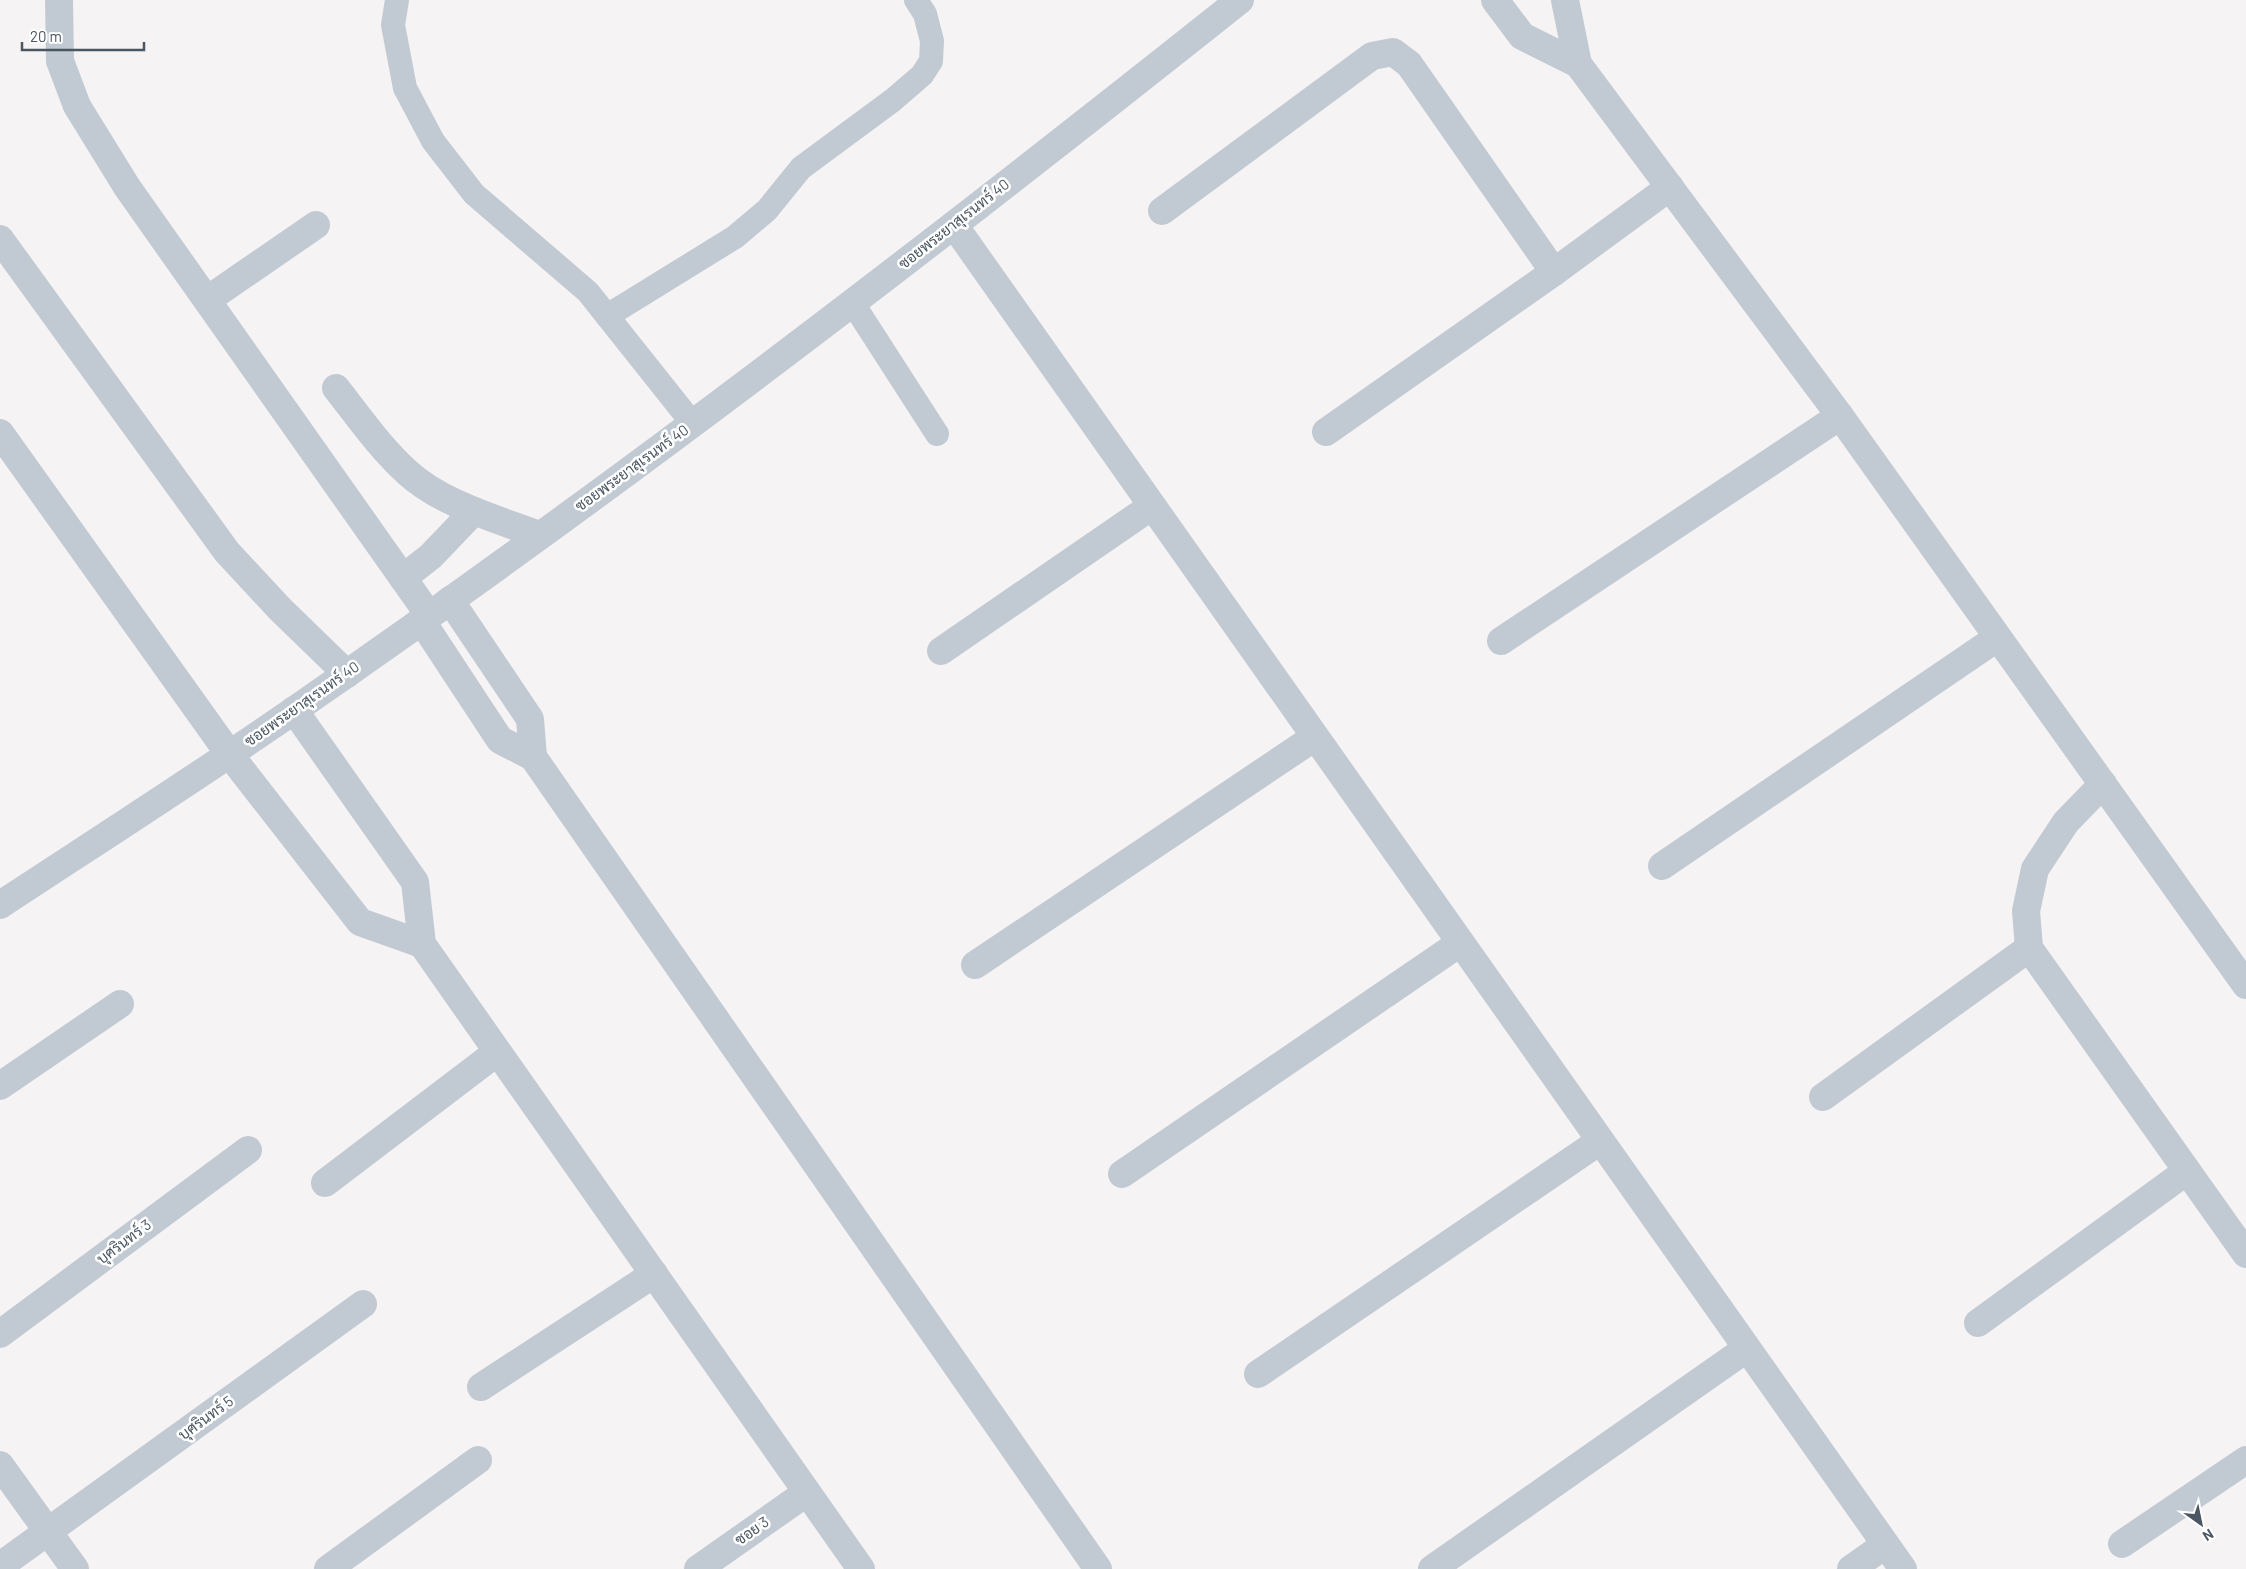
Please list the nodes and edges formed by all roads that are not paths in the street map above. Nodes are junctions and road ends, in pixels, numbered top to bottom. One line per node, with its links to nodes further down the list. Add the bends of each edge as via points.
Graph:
1 (59, 0): 14 (street, via 60,61 77,106 127,187)
2 (397, 0): 16 (lane, via 393,25 405,88 433,141 474,194 588,292)
3 (916, 0): 16 (lane, via 925,14 932,41 931,61 922,75 801,168 767,210 735,237)
4 (1240, 0): 11 (street, ซอยพระยาสุเรนทร์ 40)
5 (1495, 0): 7 (street, via 1522,36)
6 (1565, 0): 7 (street)
7 (1578, 64): 8 (street)
8 (1670, 187): 13 (street); 18 (street)
9 (1162, 211): 13 (street, via 1372,56 1393,52 1409,64)
10 (316, 225): 14 (street)
11 (954, 225): 15 (street, ซอยพระยาสุเรนทร์ 40); 23 (street)
12 (0, 239): 31 (street, via 227,552 280,610)
13 (1554, 272): 20 (street)
14 (207, 300): 26 (street)
15 (852, 302): 19 (street, ซอยพระยาสุเรนทร์ 40); 22 (lane)
16 (608, 316): 19 (lane)
17 (336, 388): 24 (street, via 389,455 409,474 432,490)
18 (1840, 416): 28 (street); 29 (street)
19 (693, 424): 25 (street, ซอยพระยาสุเรนทร์ 40)
20 (1326, 432)
21 (0, 433): 34 (street)
22 (937, 434)
23 (1152, 506): 30 (street); 33 (street)
24 (474, 511): 25 (street); 26 (street, via 431,556)
25 (539, 535): 27 (street, ซอยพระยาสุเรนทร์ 40)
26 (403, 578): 27 (street)
27 (433, 612): 31 (street, ซอยพระยาสุเรนทร์ 40); 35 (street, via 500,740); 35 (street, via 530,720)
28 (1997, 638): 36 (street); 37 (street)
29 (1501, 641)
30 (941, 651)
31 (347, 674): 32 (street, ซอยพระยาสุเรนทร์ 40)
32 (294, 710): 34 (street, ซอยพระยาสุเรนทร์ 40); 40 (street, via 415,882)
33 (1315, 737): 39 (street); 42 (street)
34 (230, 755): 38 (street, ซอยพระยาสุเรนทร์ 40); 40 (street, via 360,922)
35 (533, 757): 73 (street)
36 (2103, 784): 41 (street, via 2066,822 2035,869 2026,911); 43 (street)
37 (1662, 866)
38 (0, 905)
39 (1460, 943): 48 (street); 51 (street)
40 (422, 944): 45 (street)
41 (2029, 948): 47 (street); 50 (street)
42 (975, 965)
43 (2246, 984)
44 (120, 1004): 46 (street)
45 (496, 1053): 52 (street); 54 (street)
46 (0, 1086)
47 (1823, 1098)
48 (1600, 1140): 58 (street); 59 (street)
49 (248, 1150): 57 (street, บุศรินทร์ 3)
50 (2188, 1171): 53 (street); 56 (street)
51 (1122, 1174)
52 (325, 1183)
53 (2246, 1254)
54 (654, 1274): 60 (street); 64 (street)
55 (363, 1304): 65 (street, บุศรินทร์ 5)
56 (1978, 1323)
57 (0, 1334)
58 (1746, 1349): 67 (street); 74 (street)
59 (1258, 1374)
60 (481, 1386)
61 (478, 1460): 70 (street)
62 (2246, 1460): 66 (street)
63 (0, 1464): 65 (street)
64 (806, 1493): 71 (street, ซอย 3); 72 (street)
65 (49, 1532): 68 (street, บุศรินทร์ 5); 69 (street)
66 (2122, 1544)
67 (1885, 1545): 75 (street); 76 (street)
68 (0, 1566)
69 (75, 1569)
70 (328, 1569)
71 (698, 1569)
72 (861, 1569)
73 (1098, 1569)
74 (1432, 1569)
75 (1851, 1569)
76 (1903, 1569)

